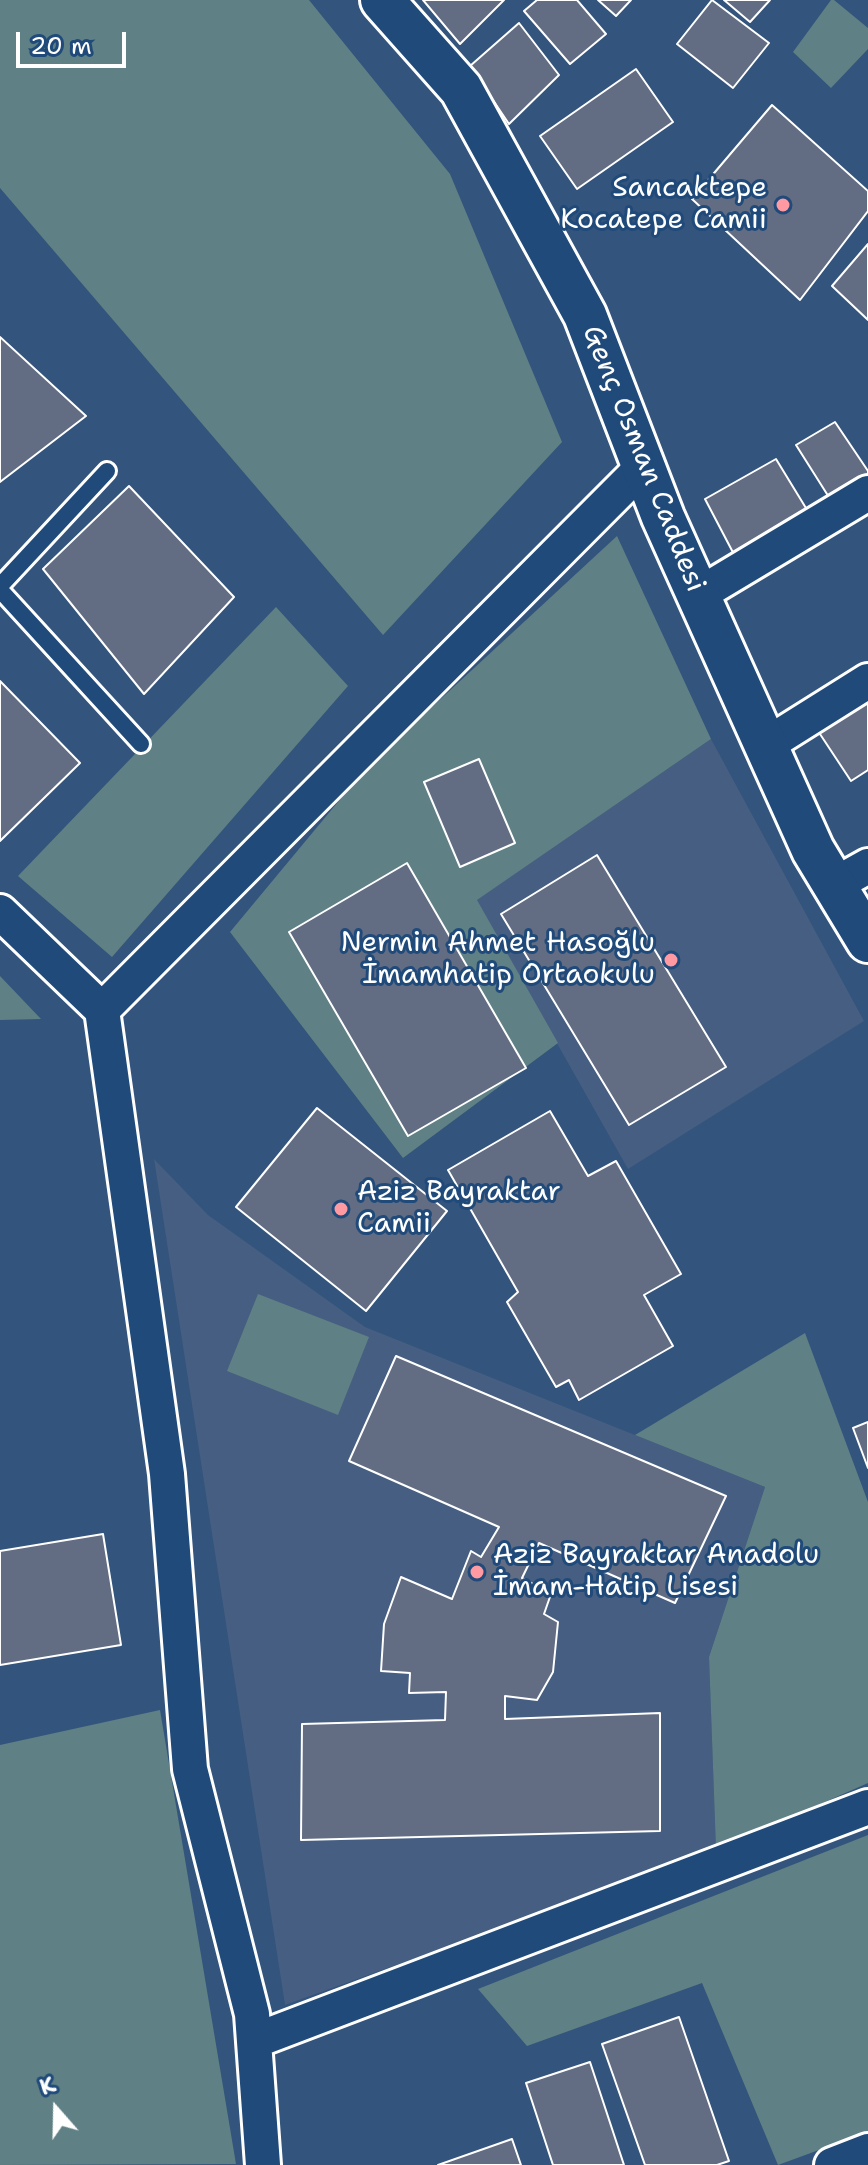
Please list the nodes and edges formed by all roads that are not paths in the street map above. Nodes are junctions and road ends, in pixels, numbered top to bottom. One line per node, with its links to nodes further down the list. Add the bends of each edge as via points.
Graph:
1 (382, 0): 2 (street, Genç Osman Caddesi, via 461,89 585,315)
2 (643, 467): 6 (street, Genç Osman Caddesi); 13 (street)
3 (107, 471): 5 (lane)
4 (868, 493): 6 (street)
5 (0, 588): 8 (lane)
6 (698, 595): 9 (street, Genç Osman Caddesi)
7 (868, 681): 9 (street)
8 (141, 744)
9 (766, 745): 10 (street, Genç Osman Caddesi, via 813,850)
10 (851, 875): 12 (street, Genç Osman Caddesi)
11 (0, 912): 13 (street)
12 (868, 941)
13 (102, 1010): 15 (street, via 167,1474 190,1769 252,2014)
14 (868, 1807): 15 (street)
15 (254, 2041): 17 (street)
16 (868, 2151): 18 (street)
17 (263, 2165)
18 (832, 2165)

